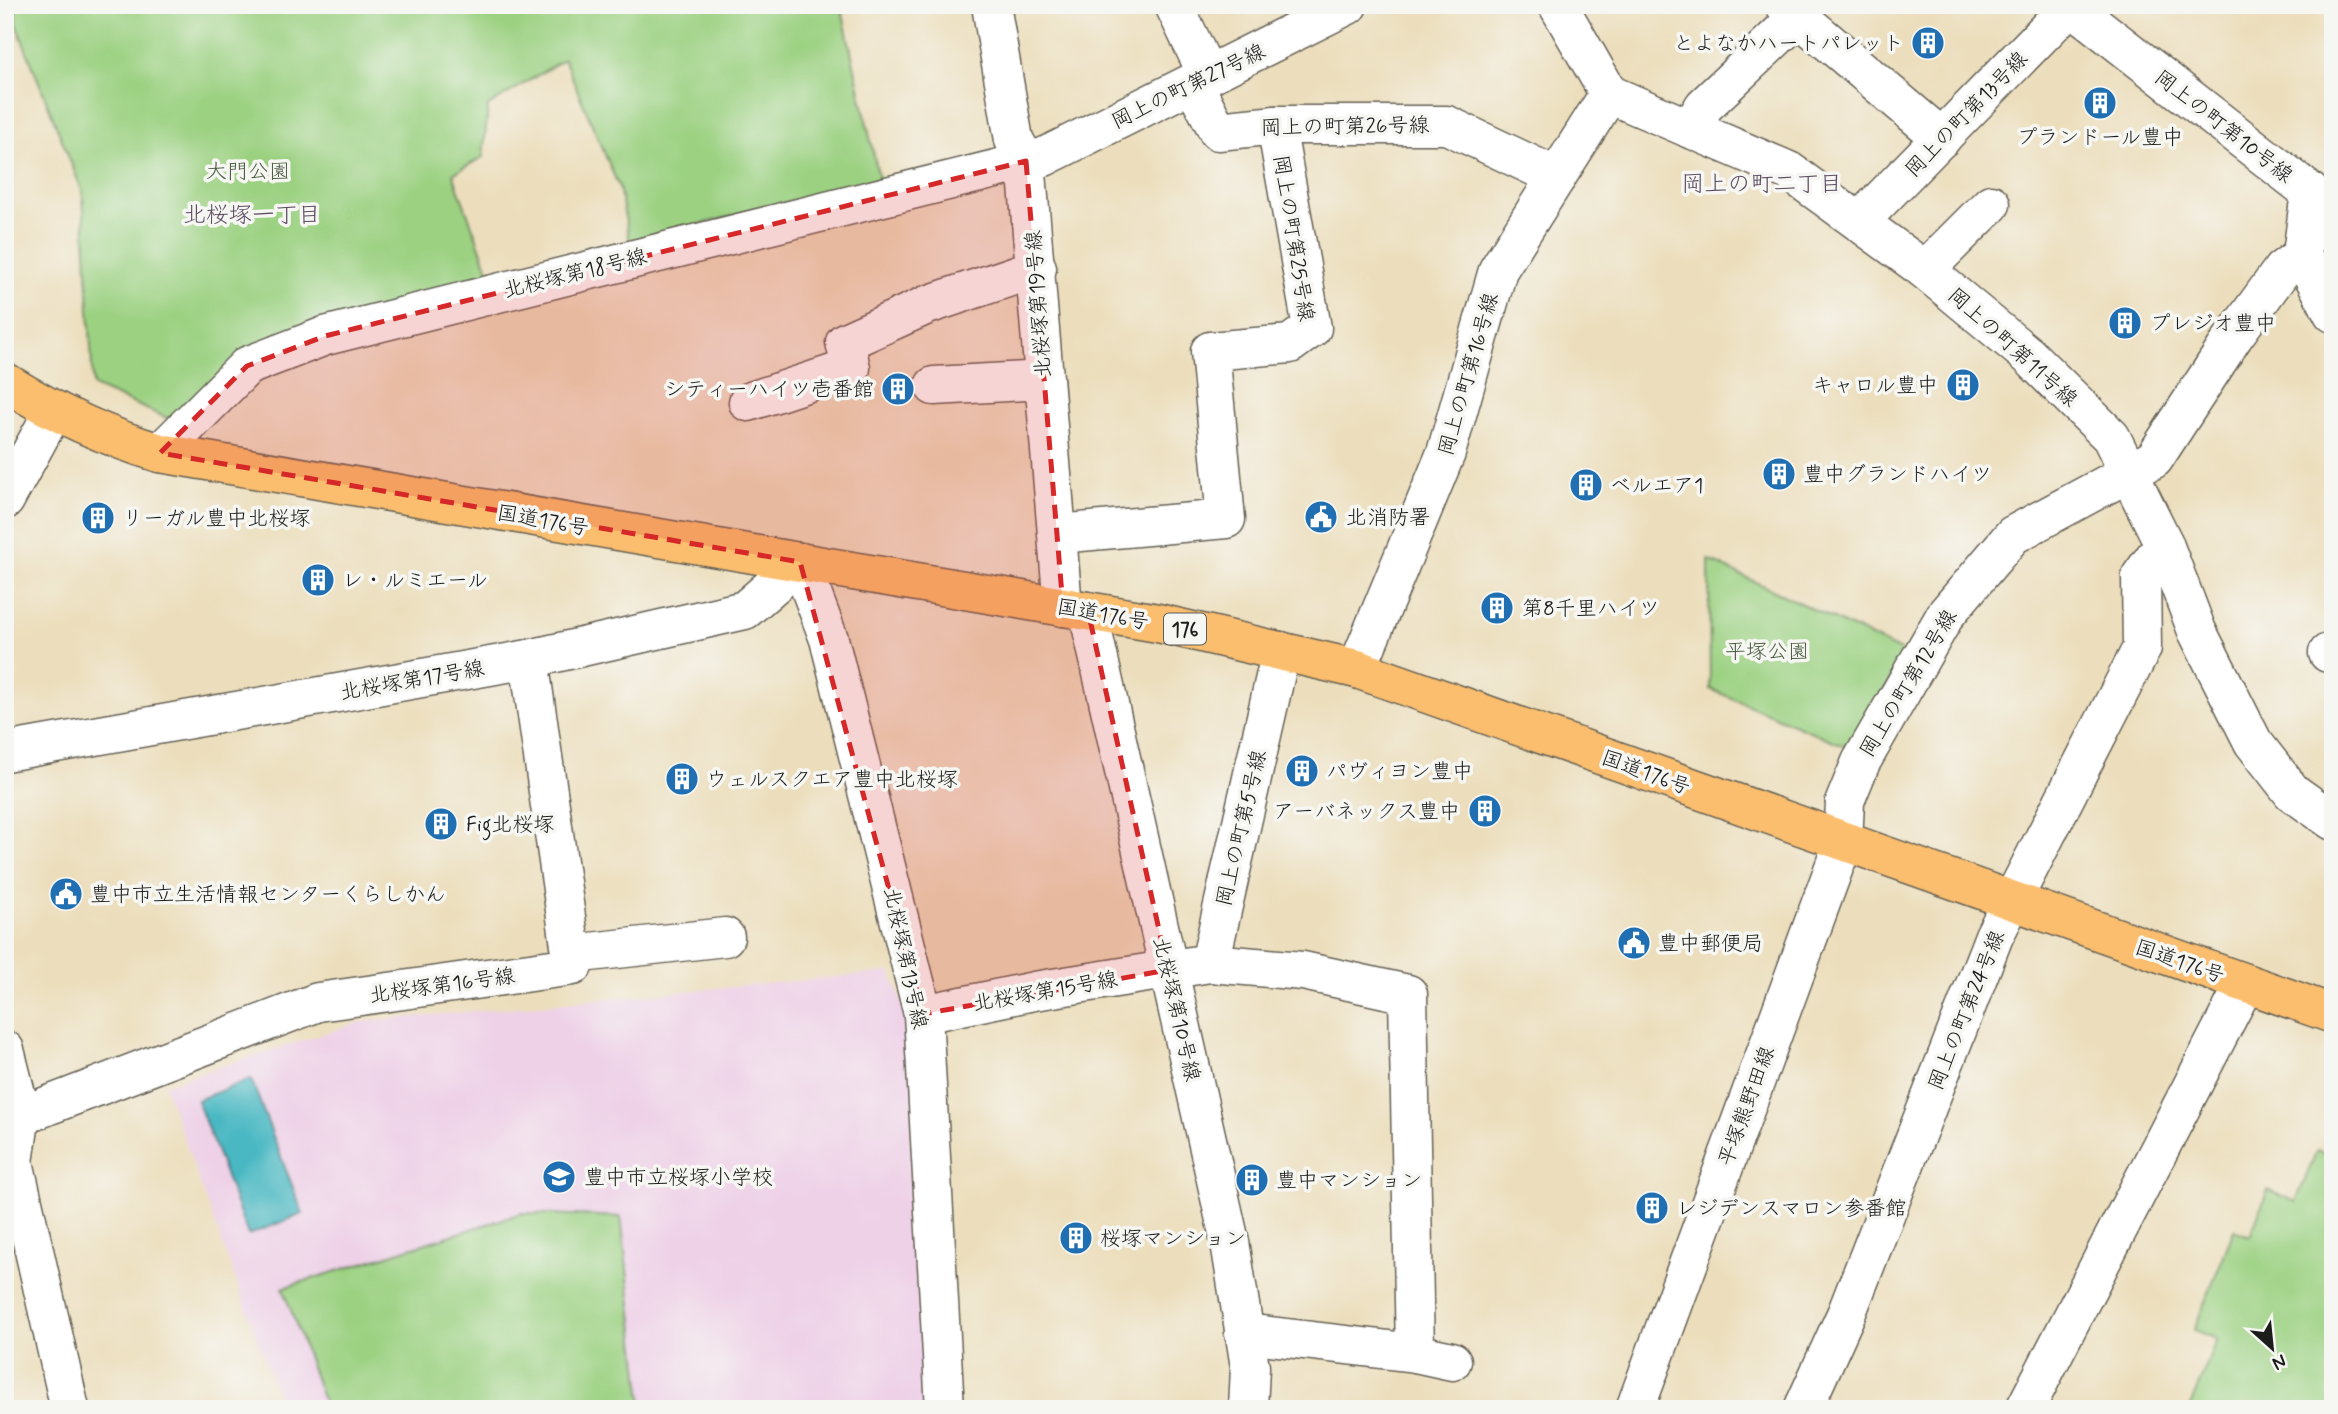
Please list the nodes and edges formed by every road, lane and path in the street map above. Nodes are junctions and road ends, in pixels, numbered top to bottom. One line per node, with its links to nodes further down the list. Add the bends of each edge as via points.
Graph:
1 (991, 5): 12 (street, 北桜塚第19号線, via 1014,141)
2 (1174, 5): 7 (street)
3 (1348, 5): 7 (street, 岡上の町第27号線)
4 (1558, 5): 8 (street)
5 (2071, 6): 11 (street, 岡上の町第13号線); 14 (street, 岡上の町第10号線)
6 (1791, 11): 10 (street, via 1704,106); 11 (street)
7 (1201, 80): 9 (street, 岡上の町第26号線, via 1218,131); 12 (street, 岡上の町第27号線, via 1044,157)
8 (1609, 94): 10 (street, 岡上の町第11号線); 13 (street, 岡上の町第16号線)
9 (1276, 125): 13 (street, 岡上の町第26号線, via 1447,125); 29 (street, 岡上の町第25号線, via 1312,328 1290,344 1210,351 1226,519)
10 (1690, 129): 16 (street, 岡上の町第11号線, via 1789,171)
11 (1942, 138): 16 (street, 岡上の町第13号線)
12 (1026, 161): 18 (street, 北桜塚第19号線); 26 (street, 北桜塚第18号線, via 325,335 247,366)
13 (1557, 177): 35 (street, 岡上の町第16号線, via 1498,270 1446,453)
14 (2321, 190): 17 (street, 岡上の町第10号線)
15 (1992, 204): 19 (street)
16 (1860, 222): 19 (street, 岡上の町第11号線)
17 (2302, 255): 20 (street); 27 (street, 岡上の町第12号線, via 2282,270 2234,336 2154,459)
18 (1037, 268): 21 (street, 北桜塚第19号線); 24 (street, via 927,305 845,342 851,368)
19 (1925, 270): 27 (street, 岡上の町第11号線, via 2029,356 2111,437)
20 (2333, 313)
21 (1044, 380): 23 (street); 29 (street, 北桜塚第19号線)
22 (5, 382): 25 (highway, 国道176号 / 176)
23 (934, 386)
24 (748, 402)
25 (53, 412): 26 (highway, 国道176号 / 176, via 108,437); 28 (street)
26 (160, 453): 31 (highway, 国道176号 / 176)
27 (2131, 471): 30 (street, 岡上の町第11号線); 38 (street, 岡上の町第12号線, via 2013,535 1947,614 1861,762 1845,802)
28 (5, 500)
29 (1058, 534): 32 (street, 北桜塚第19号線)
30 (2164, 544): 37 (street, 岡上の町第11号線, via 2197,631 2253,742 2292,792); 39 (street, 岡上の町第24号線, via 2141,576 2142,648)
31 (800, 562): 32 (highway, 国道176号 / 176); 34 (street, 北桜塚第17号線, via 745,610); 45 (street, 北桜塚第13号線, via 829,639)
32 (1076, 609): 33 (highway, 国道176号 / 176); 43 (street, 北桜塚第10号線)
33 (1281, 651): 35 (highway, 国道176号 / 176); 42 (street, 岡上の町第5号線)
34 (529, 659): 36 (street, 北桜塚第17号線); 41 (street)
35 (1357, 669): 38 (highway, 国道176号 / 176)
36 (5, 752)
37 (2333, 821)
38 (1843, 843): 39 (highway, 国道176号 / 176); 55 (street, 平塚熊野田線)
39 (2014, 903): 44 (highway, 国道176号 / 176); 56 (street, 岡上の町第24号線, via 1994,936 1847,1312)
40 (725, 937): 41 (street)
41 (572, 954): 48 (street, 北桜塚第16号線, via 573,966 318,1002)
42 (1210, 963): 43 (street); 50 (street, via 1303,971 1408,994)
43 (1168, 970): 45 (street, 北桜塚第15号線); 49 (street, 北桜塚第10号線, via 1230,1242)
44 (2245, 984): 46 (highway, 国道176号 / 176); 57 (street)
45 (923, 1014): 53 (street, 北桜塚第13号線)
46 (2333, 1014)
47 (5, 1050): 48 (street)
48 (13, 1118): 52 (street, via 14,1162)
49 (1244, 1333): 50 (street); 54 (street, 北桜塚第10号線, via 1250,1367)
50 (1415, 1353): 51 (street)
51 (1452, 1361)
52 (70, 1409)
53 (945, 1409)
54 (1248, 1409)
55 (1635, 1409)
56 (1804, 1409)
57 (2025, 1409)

